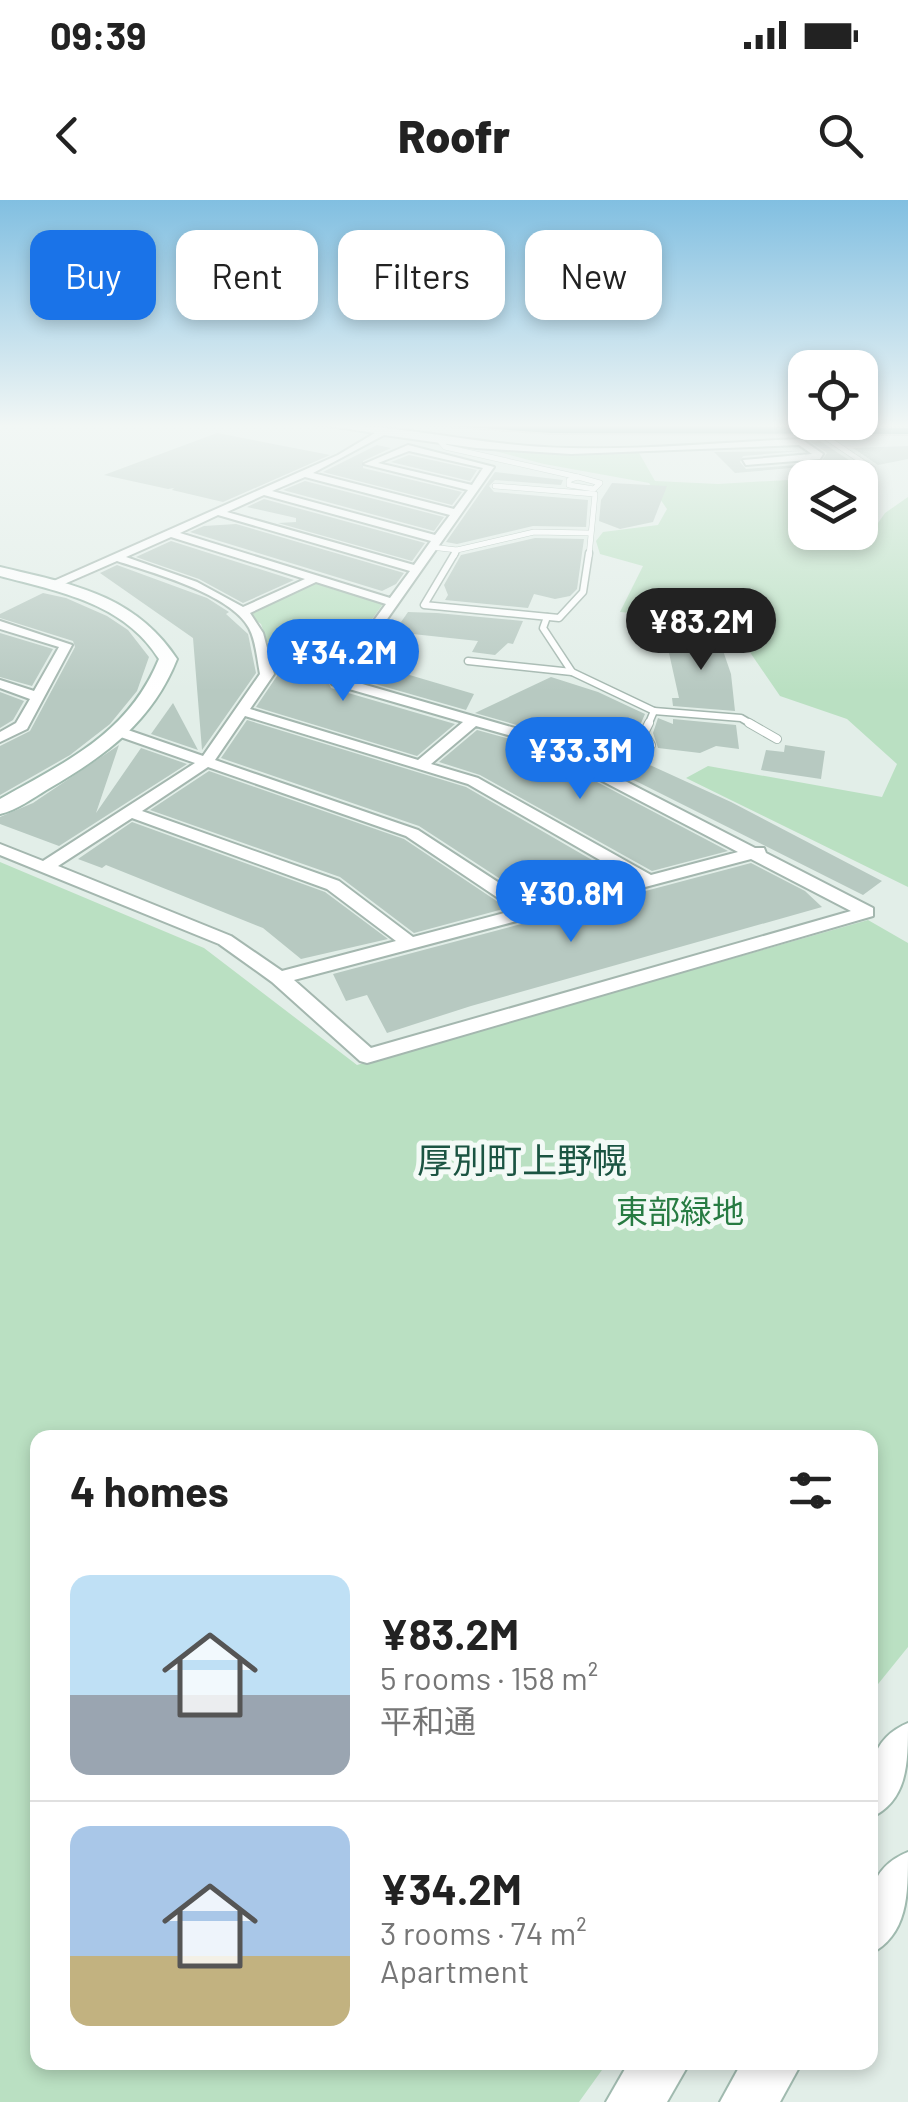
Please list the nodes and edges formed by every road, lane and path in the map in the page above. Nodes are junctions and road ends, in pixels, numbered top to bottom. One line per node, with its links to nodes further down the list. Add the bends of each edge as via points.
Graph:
1 (215, 513): 6 (street)
2 (220, 513): 11 (street)
3 (333, 513): 8 (street)
4 (456, 513): 8 (street)
5 (594, 513): 7 (lane)
6 (170, 533): 10 (street); 13 (street)
7 (590, 533): 9 (lane, via 534,532); 17 (lane, via 586,587 571,612)
8 (434, 543): 9 (lane); 11 (street)
9 (458, 550): 17 (lane, via 424,605)
10 (116, 557): 14 (street); 16 (street, via 192,582)
11 (415, 569): 15 (street)
12 (0, 571): 14 (street)
13 (315, 578): 15 (street); 16 (street)
14 (51, 586): 26 (street, via 142,621 168,659 159,688)
15 (392, 602): 25 (street, via 337,681)
16 (240, 613): 23 (street, via 254,624 267,674)
17 (548, 617): 20 (lane, via 542,628)
18 (0, 625): 22 (street, via 66,645)
19 (468, 660): 20 (lane)
20 (572, 672): 24 (lane)
21 (0, 684): 22 (street)
22 (38, 697): 27 (street, via 22,726)
23 (242, 710): 30 (street); 31 (street)
24 (654, 710): 28 (lane, via 741,718); 29 (lane, via 644,733)
25 (473, 721): 31 (street); 35 (street, via 527,736)
26 (120, 732): 30 (street); 32 (street)
27 (0, 738)
28 (776, 739)
29 (651, 745)
30 (206, 762): 33 (street); 38 (street, via 412,833)
31 (422, 764): 37 (street, via 473,782)
32 (0, 808)
33 (131, 812): 36 (street); 39 (street, via 333,884)
34 (0, 849): 36 (street)
35 (758, 852): 37 (street); 40 (street, via 867,912 367,1056)
36 (44, 867): 40 (street, via 225,940)
37 (647, 880): 38 (street)
38 (531, 912): 39 (street)
39 (411, 944): 40 (street)
40 (279, 978)
41 (908, 1746): 42 (street)
42 (878, 1785)
43 (908, 1876): 44 (street)
44 (878, 1918)
45 (657, 2070): 47 (street)
46 (769, 2070): 48 (street)
47 (633, 2102)
48 (747, 2102)

